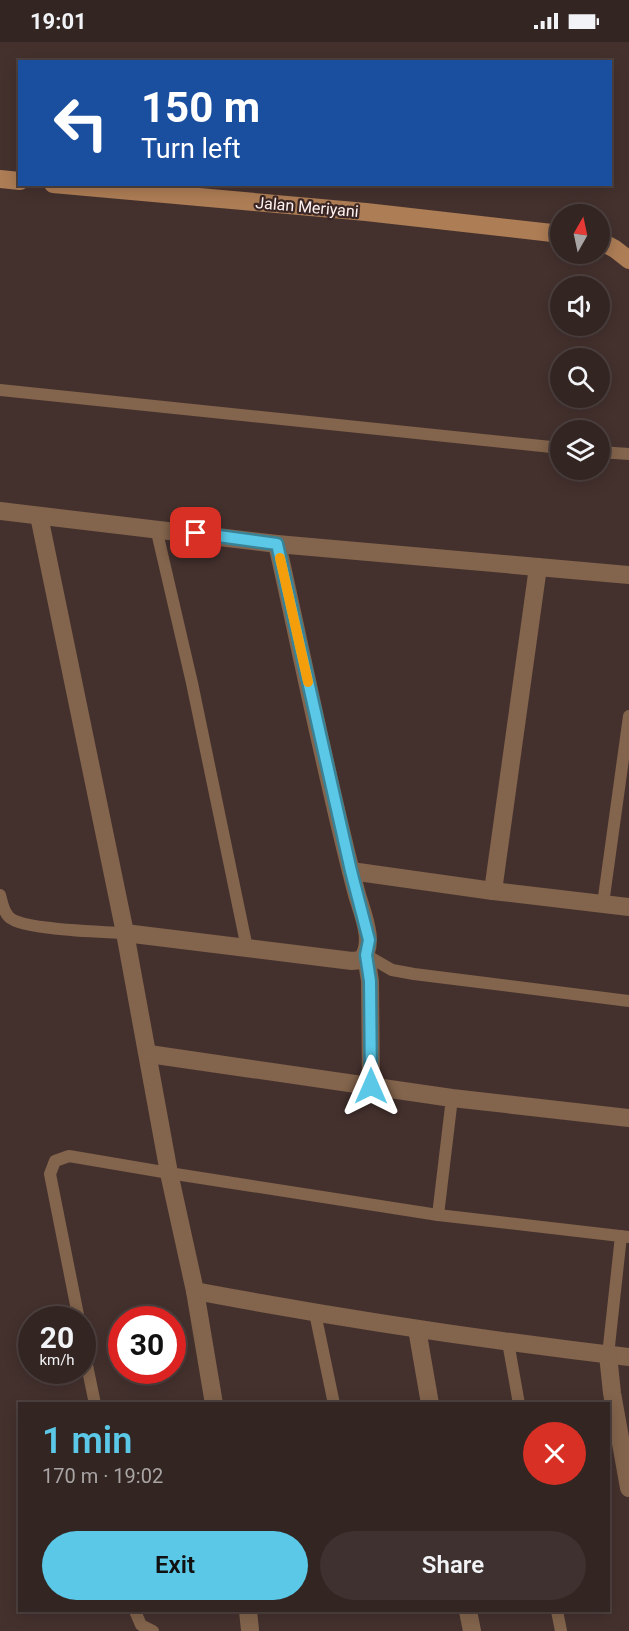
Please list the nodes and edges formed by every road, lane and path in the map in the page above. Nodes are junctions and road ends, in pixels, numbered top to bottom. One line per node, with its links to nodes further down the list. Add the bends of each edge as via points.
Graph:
1 (0, 179): 2 (street)
2 (18, 181)
3 (75, 186): 4 (street, Jalan Meriyani)
4 (550, 233)
5 (610, 247): 6 (street)
6 (628, 257)
7 (0, 390): 8 (lane)
8 (550, 447)
9 (610, 453): 10 (lane)
10 (629, 454)
11 (0, 511): 12 (street)
12 (39, 516): 13 (street); 23 (street)
13 (156, 528): 14 (street); 24 (lane)
14 (277, 544): 15 (street); 18 (street)
15 (538, 567): 16 (street); 19 (street)
16 (629, 575)
17 (629, 716): 21 (lane)
18 (351, 871): 19 (street); 25 (street, via 369,940)
19 (493, 891): 21 (street)
20 (0, 895): 23 (lane, via 4,909 15,921)
21 (603, 904): 22 (street)
22 (629, 907)
23 (125, 933): 24 (street); 27 (street)
24 (247, 948): 25 (street, via 352,961)
25 (366, 955): 26 (lane, via 392,970 414,974); 28 (street, via 370,981)
26 (629, 1001)
27 (149, 1054): 28 (street); 31 (street)
28 (371, 1086): 29 (street)
29 (452, 1098): 30 (street); 32 (lane)
30 (629, 1118)
31 (169, 1173): 32 (lane); 34 (street); 35 (lane, via 69,1156 55,1161 50,1174)
32 (438, 1215): 33 (lane)
33 (625, 1236): 39 (lane)
34 (195, 1291): 36 (street); 43 (street)
35 (75, 1306)
36 (315, 1313): 37 (street); 44 (lane)
37 (417, 1329): 38 (street); 45 (street)
38 (508, 1342): 39 (street); 46 (lane)
39 (608, 1355): 40 (street); 47 (street)
40 (629, 1357)
41 (91, 1384): 42 (lane)
42 (95, 1402)
43 (214, 1402)
44 (334, 1402)
45 (430, 1402)
46 (519, 1402)
47 (628, 1476)
48 (135, 1612): 53 (lane, via 141,1625)
49 (248, 1612): 52 (street)
50 (468, 1612): 54 (street)
51 (557, 1612): 55 (lane)
52 (250, 1630)
53 (153, 1631)
54 (472, 1631)
55 (561, 1631)

